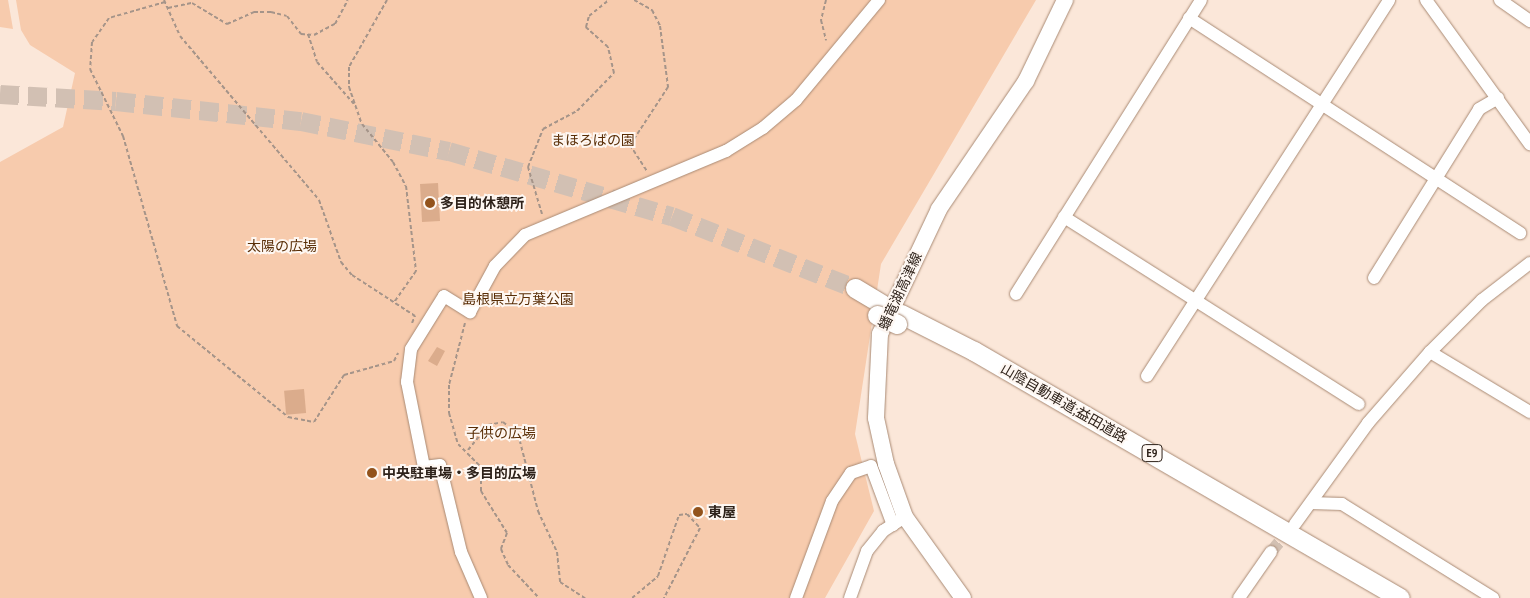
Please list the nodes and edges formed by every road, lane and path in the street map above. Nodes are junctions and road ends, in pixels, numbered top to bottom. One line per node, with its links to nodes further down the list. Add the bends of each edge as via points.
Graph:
1 (348, 0): 16 (path, via 335,24 314,35)
2 (387, 0): 20 (path, via 349,67)
3 (609, 0): 24 (path, via 588,16 586,28 608,47 614,72 577,111 543,130 528,167)
4 (634, 0): 22 (path, via 652,10 660,26 668,86 630,145)
5 (826, 0): 17 (path, via 821,20)
6 (879, 0): 33 (street, via 796,100 763,128 726,151 525,235 495,266)
7 (1065, 0): 44 (main road, 蟠竜湖高津線, via 1026,81 940,209 880,334 876,418)
8 (1201, 0): 14 (street)
9 (1426, 0): 18 (street)
10 (1500, 0): 15 (street)
11 (165, 1): 13 (path); 37 (path, via 109,18 92,42 90,69 123,136 177,326 288,417 314,422 344,375 394,361)
12 (1383, 2): 19 (street)
13 (168, 8): 16 (path, via 192,3 227,24 254,12 271,12 287,16 301,34); 32 (path, via 180,36 320,200 341,262 352,275)
14 (1189, 18): 19 (street); 25 (street)
15 (1530, 21)
16 (308, 34): 20 (path, via 317,62)
17 (826, 40)
18 (1498, 98): 21 (street); 23 (street, via 1480,110)
19 (1320, 105): 23 (street); 31 (street)
20 (356, 106): 32 (path, via 362,124 393,162 406,186 416,271)
21 (1530, 144)
22 (649, 174)
23 (1437, 180): 26 (street); 28 (street)
24 (542, 214)
25 (1064, 217): 29 (street); 31 (street)
26 (1520, 233)
27 (1530, 263): 38 (street, via 1482,300)
28 (1374, 278)
29 (1016, 294)
30 (854, 295): 34 (highway, 山陰自動車道;益田道路 / E9)
31 (1194, 301): 39 (street); 40 (street)
32 (394, 304): 35 (path)
33 (470, 312): 35 (street, via 444,296); 42 (path, via 462,328 449,385 449,413 458,444)
34 (899, 319): 56 (highway, 山陰自動車道;益田道路 / E9); 57 (highway, 山陰自動車道;益田道路 / E9, via 983,356)
35 (420, 320): 36 (path); 48 (street, via 408,363 411,401 424,466 440,465 461,552)
36 (411, 325)
37 (398, 352)
38 (1430, 352): 41 (street); 43 (street, via 1368,423)
39 (1147, 376)
40 (1359, 404)
41 (1530, 412)
42 (468, 450): 49 (path, via 481,467 481,492 507,534 501,549 508,565); 50 (path, via 488,425 503,422 518,434 538,511 557,552 560,582)
43 (1311, 503): 45 (street); 58 (street, via 1342,504)
44 (899, 521): 53 (street, via 871,466 851,473 832,501); 54 (street, via 867,550); 55 (main road, 蟠竜湖高津線)
45 (1295, 524)
46 (1271, 552): 47 (street)
47 (1244, 596)
48 (481, 598)
49 (539, 598)
50 (585, 598)
51 (632, 598): 52 (path, via 658,576 679,515 687,514 700,528)
52 (664, 598)
53 (796, 598)
54 (850, 598)
55 (964, 598)
56 (1382, 598)
57 (1400, 598)
58 (1493, 598)

